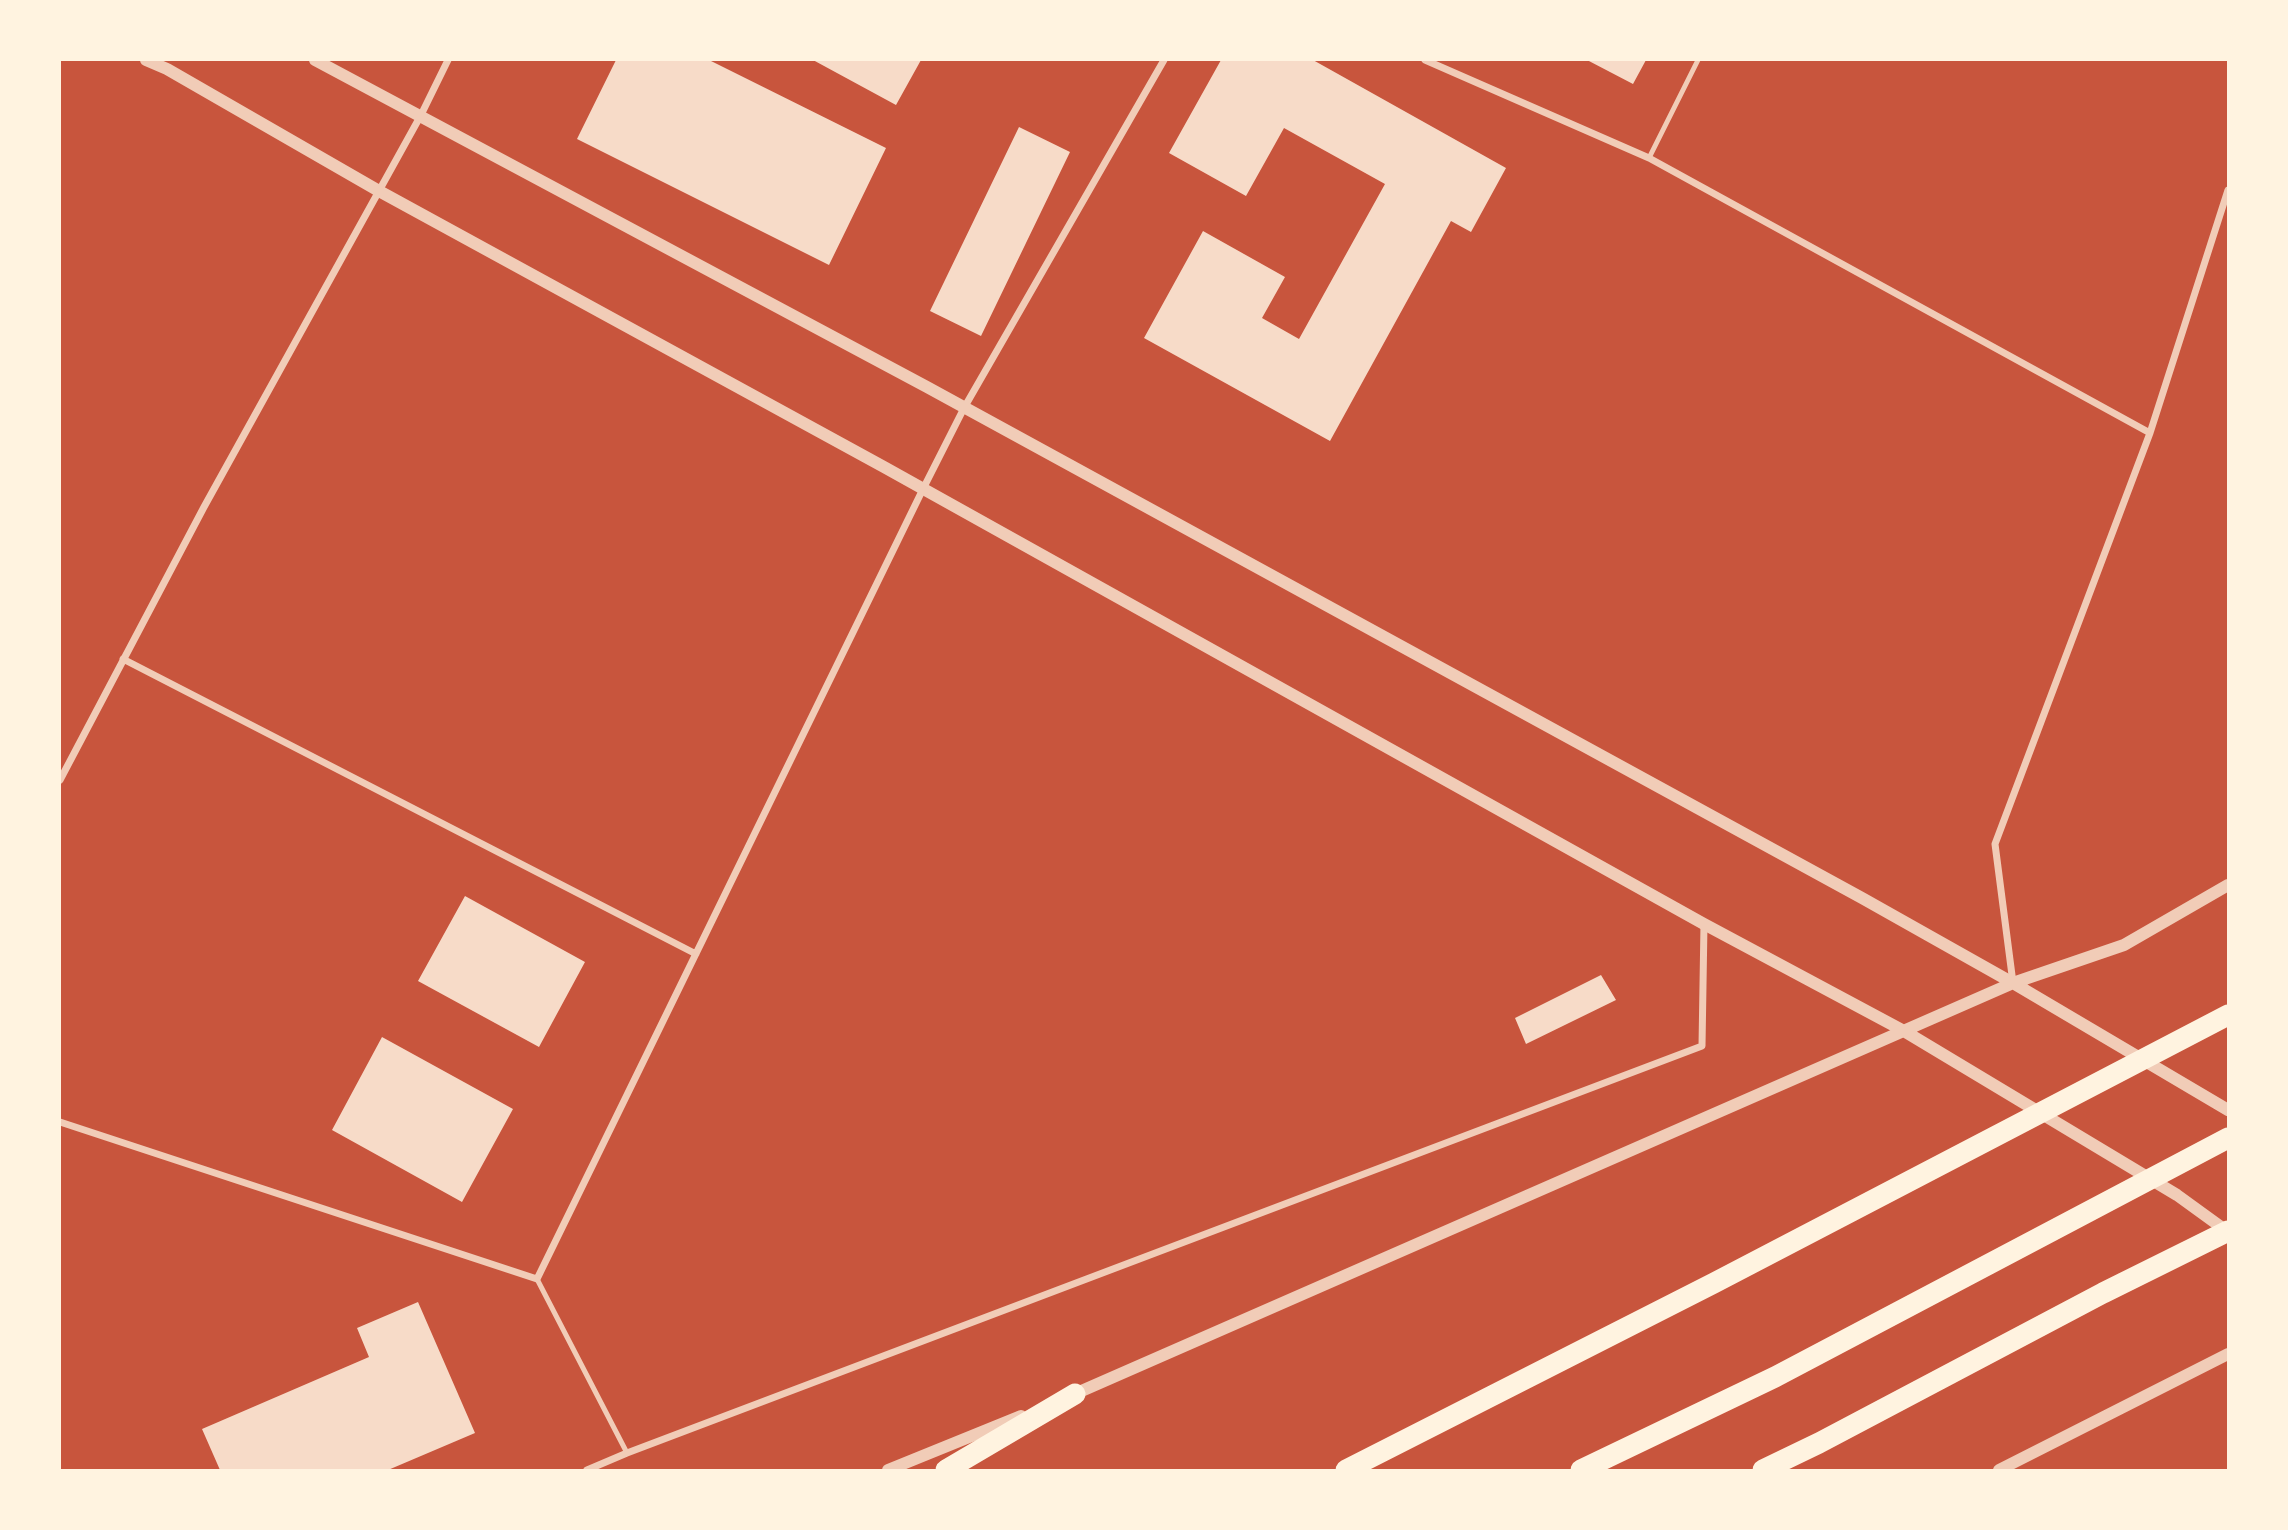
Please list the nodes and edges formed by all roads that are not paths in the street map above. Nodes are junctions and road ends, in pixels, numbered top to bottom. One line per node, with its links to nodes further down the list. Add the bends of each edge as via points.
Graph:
1 (146, 60): 10 (street)
2 (315, 60): 7 (street)
3 (448, 60): 7 (street)
4 (1164, 60): 11 (street)
5 (1425, 60): 8 (street)
6 (1698, 60): 8 (lane)
7 (421, 115): 10 (street); 11 (street)
8 (1648, 158): 12 (street)
9 (2228, 190): 12 (street)
10 (379, 191): 13 (street); 14 (street)
11 (964, 408): 13 (street); 19 (street)
12 (2150, 433): 19 (street, via 1995,844)
13 (923, 489): 17 (street); 18 (street)
14 (123, 659): 15 (street); 18 (street)
15 (60, 780)
16 (2228, 886): 19 (street, via 2124,946)
17 (1704, 924): 21 (street); 29 (street, via 1702,1046)
18 (696, 954): 26 (street)
19 (2013, 983): 21 (street); 22 (street)
20 (2228, 1014): 33 (highway)
21 (1904, 1031): 25 (street, via 2177,1195); 28 (street)
22 (2228, 1110)
23 (60, 1122): 26 (street)
24 (2228, 1138): 34 (highway, via 1775,1377)
25 (2228, 1232): 35 (highway)
26 (537, 1279): 29 (lane)
27 (2228, 1354): 36 (street)
28 (1075, 1394): 31 (street); 32 (highway)
29 (627, 1453): 30 (street)
30 (587, 1471)
31 (888, 1471)
32 (946, 1471)
33 (1346, 1471)
34 (1580, 1471)
35 (1763, 1471)
36 (1999, 1471)

